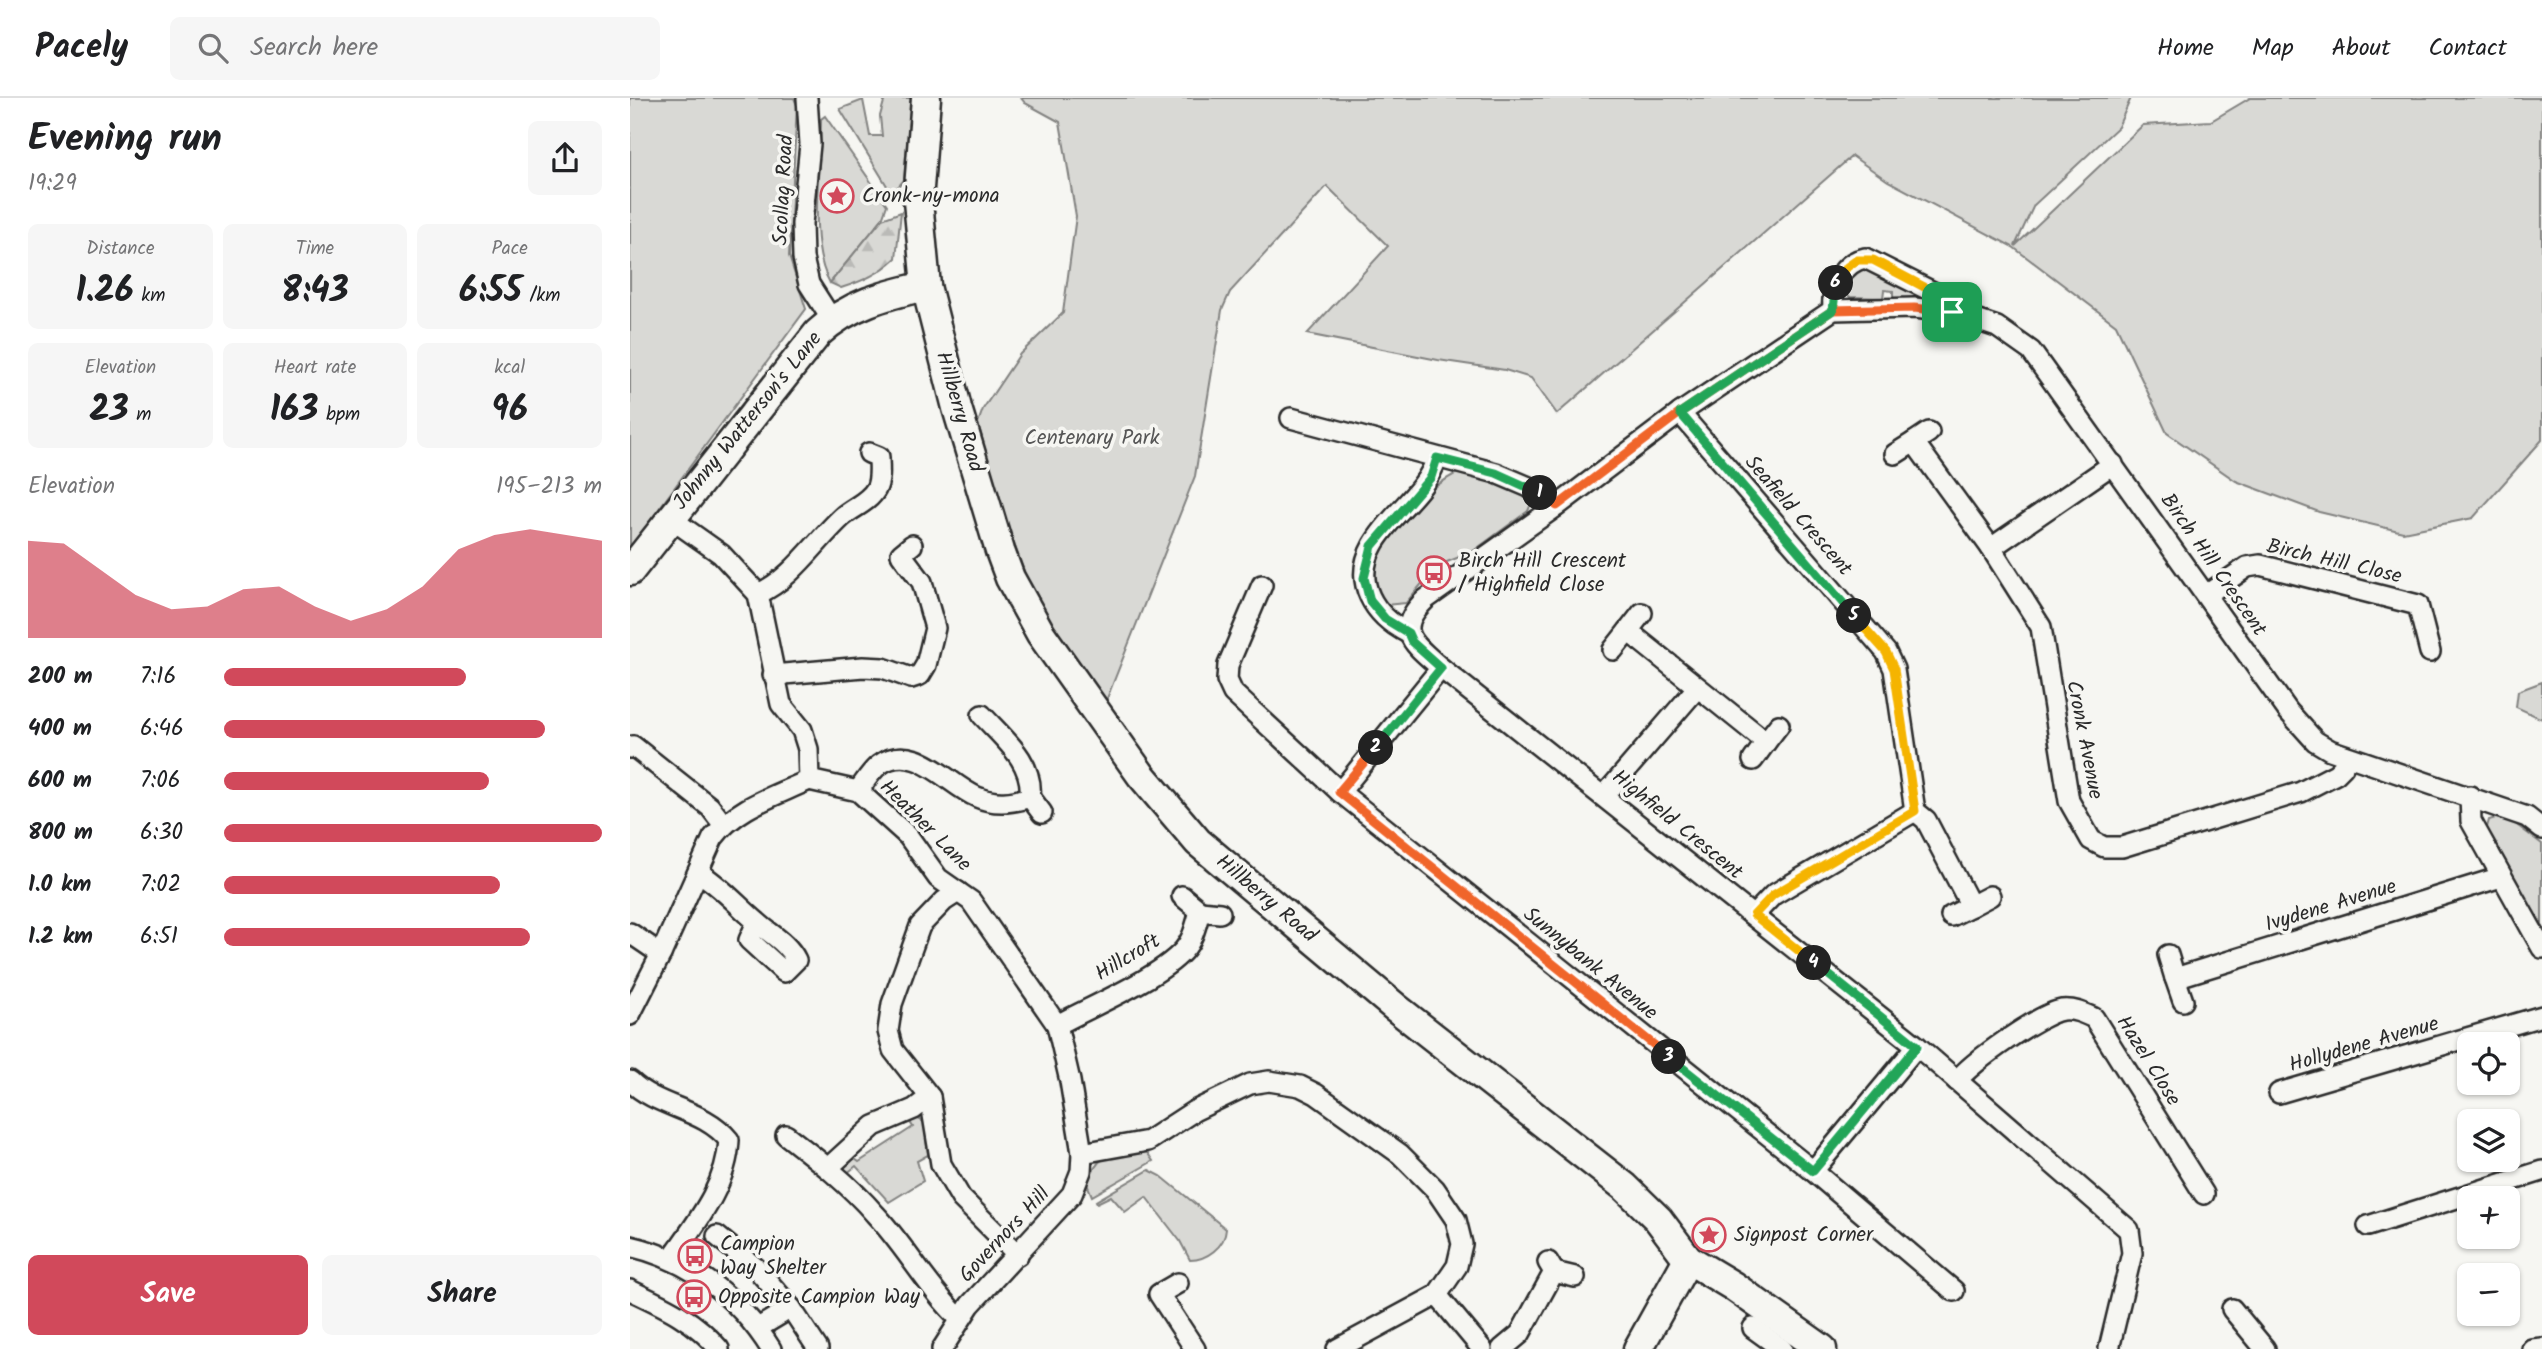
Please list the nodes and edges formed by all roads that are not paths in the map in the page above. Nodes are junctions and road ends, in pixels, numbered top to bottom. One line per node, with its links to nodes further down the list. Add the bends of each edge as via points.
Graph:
1 (807, 98): 6 (street, Scollag Road, via 810,144 803,258 809,284)
2 (926, 98): 3 (highway, Hillberry Road, via 918,201)
3 (926, 286): 6 (highway, Johnny Watterson's Lane, via 865,302); 83 (highway, Hillberry Road, via 957,408 1010,578 1041,634 1163,804 1198,842 1311,937 1643,1203)
4 (1833, 310): 5 (street, Birch Hill Crescent); 5 (street, Birch Hill Crescent, via 1836,283 1847,267 1865,258 1947,299); 7 (street)
5 (1952, 312): 12 (street, Birch Hill Crescent, via 1997,327 2031,351)
6 (832, 320): 14 (highway, Johnny Watterson's Lane)
7 (1680, 413): 13 (street); 43 (street, Seafield Crescent, via 1886,652 1894,669)
8 (1292, 418): 11 (street)
9 (1895, 454): 15 (street, Cronk Avenue, via 1921,437)
10 (880, 456): 20 (street, via 877,488 867,500 846,513 788,574)
11 (1437, 458): 13 (street, via 1496,473 1530,487); 25 (street, Highfield Crescent, via 1431,477 1372,546 1364,578 1377,610)
12 (2113, 464): 15 (street); 21 (street, Birch Hill Crescent)
13 (1557, 506): 25 (street, via 1426,599 1413,613)
14 (670, 518): 17 (highway, Johnny Watterson's Lane); 20 (street, via 733,564)
15 (1991, 548): 35 (street, Cronk Avenue, via 2041,627 2069,801 2091,840 2104,847 2122,847 2301,792 2336,774)
16 (901, 553): 29 (street, via 922,582 935,628 920,675 910,683 883,668)
17 (630, 571)
18 (2412, 584): 22 (street, Birch Hill Close)
19 (1262, 585): 39 (street, Sunnybank Avenue, via 1228,665 1227,680 1233,693)
20 (758, 594): 29 (street)
21 (2206, 595): 22 (street, Birch Hill Close, via 2247,567 2260,565); 35 (street, Birch Hill Crescent, via 2288,711 2315,741)
22 (2418, 605): 27 (street, Birch Hill Close)
23 (1642, 613): 24 (street)
24 (1628, 631): 26 (street); 30 (street)
25 (1408, 633): 28 (street, Highfield Crescent)
26 (1613, 650)
27 (2430, 652)
28 (1441, 668): 39 (street); 40 (street, Highfield Crescent)
29 (773, 675): 37 (street, via 781,704 802,730)
30 (1696, 688): 33 (street); 40 (street)
31 (982, 715): 42 (street, via 1023,759 1032,784)
32 (1779, 725): 33 (street)
33 (1766, 742): 36 (street)
34 (634, 743): 45 (street, via 710,807)
35 (2346, 756): 41 (street, Birch Hill Crescent)
36 (1753, 760)
37 (810, 780): 38 (street, Heather Lane); 45 (street)
38 (858, 791): 42 (street, Heather Lane, via 878,765 893,759 913,760 939,771 982,799 1011,803); 49 (street, Heather Lane, via 908,836 938,878)
39 (1339, 792): 75 (street, Sunnybank Avenue)
40 (1604, 796): 55 (street, Highfield Crescent)
41 (2470, 796): 46 (street, Birch Hill Crescent, via 2527,817); 48 (street, via 2471,821)
42 (1030, 797): 44 (street)
43 (1915, 811): 52 (street, Seafield Crescent, via 1926,820); 55 (street, via 1773,895)
44 (1042, 813)
45 (723, 824): 47 (street)
46 (2542, 829)
47 (698, 872): 57 (street); 60 (street)
48 (2501, 877): 59 (street); 62 (street, Ivydene Avenue)
49 (958, 892): 66 (street, via 971,901); 71 (street, via 920,926 892,1004 888,1031 893,1050)
50 (1182, 896): 53 (street)
51 (1990, 896): 52 (street)
52 (1971, 906): 56 (street)
53 (1200, 911): 54 (street); 66 (street, Hillcroft, via 1185,950 1164,967)
54 (1220, 913)
55 (1754, 915): 67 (street, Highfield Crescent)
56 (1951, 916)
57 (757, 922)
58 (630, 933): 60 (street)
59 (2542, 948)
60 (661, 954): 64 (street)
61 (2168, 955): 62 (street)
62 (2175, 978): 63 (street)
63 (2183, 1001)
64 (630, 1015)
65 (2542, 1016): 70 (street, Hollydene Avenue)
66 (1056, 1025): 73 (street)
67 (1917, 1046): 68 (street, Highfield Crescent); 75 (street)
68 (1957, 1081): 77 (street, Hazel Close, via 1982,1057 2059,1010 2078,1010 2094,1018); 106 (street, Highfield Crescent, via 2129,1230 2132,1253)
69 (630, 1082): 82 (street, via 652,1097 716,1125 729,1140 729,1159 720,1182)
70 (2279, 1093)
71 (930, 1097): 74 (street, via 874,1126); 81 (street, via 941,1164 961,1198)
72 (786, 1135): 74 (street)
73 (1082, 1153): 81 (street, Governors Hill, via 1070,1200); 88 (street, via 1148,1141 1194,1111 1250,1084 1269,1081 1300,1086 1341,1109 1400,1154 1456,1220 1462,1244 1457,1266)
74 (828, 1168): 91 (street, via 876,1214 936,1296)
75 (1813, 1171): 87 (street, Sunnybank Avenue)
76 (2542, 1171): 78 (street)
77 (2204, 1194)
78 (2368, 1226)
79 (717, 1236): 89 (street, via 756,1268)
80 (630, 1246): 82 (street)
81 (1018, 1255): 91 (street, Governors Hill)
82 (671, 1259): 92 (street, via 706,1279)
83 (1688, 1259): 104 (highway); 105 (highway, Hillberry Road)
84 (1576, 1277): 103 (street, via 1551,1267 1520,1334)
85 (1178, 1283): 100 (street, via 1159,1294)
86 (630, 1290): 96 (street, via 671,1310 704,1332)
87 (1954, 1291)
88 (1437, 1295): 101 (street); 102 (street)
89 (791, 1308): 92 (street); 98 (street)
90 (2232, 1309): 107 (street)
91 (960, 1320): 99 (street, Governors Hill)
92 (758, 1328): 97 (street)
93 (1753, 1328): 94 (street)
94 (1774, 1347)
95 (2542, 1348): 108 (street)
96 (719, 1349)
97 (771, 1349)
98 (818, 1349)
99 (942, 1349)
100 (1195, 1349)
101 (1337, 1349)
102 (1482, 1349)
103 (1502, 1349)
104 (1637, 1349)
105 (1822, 1349)
106 (2109, 1349)
107 (2264, 1349)
108 (2532, 1349)

